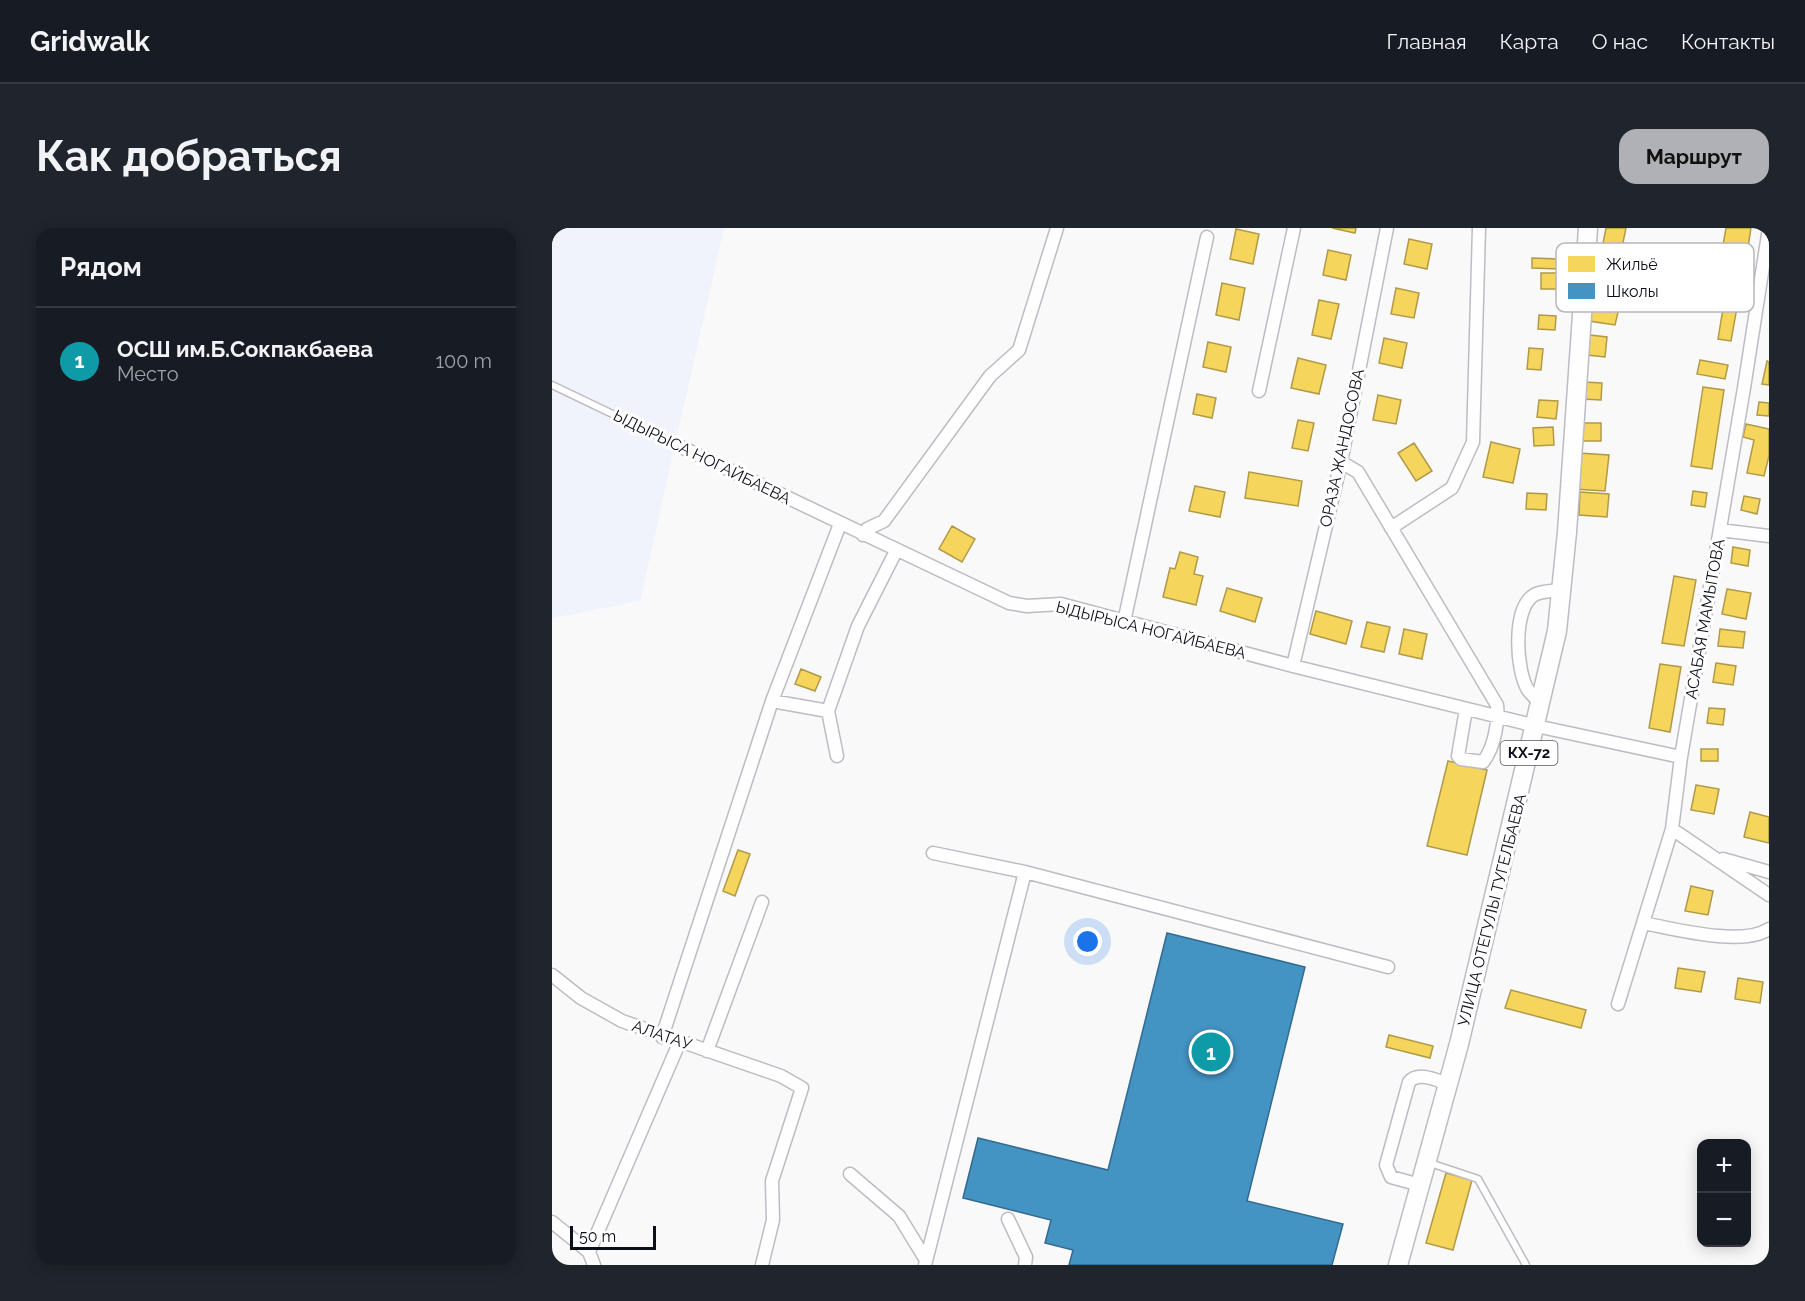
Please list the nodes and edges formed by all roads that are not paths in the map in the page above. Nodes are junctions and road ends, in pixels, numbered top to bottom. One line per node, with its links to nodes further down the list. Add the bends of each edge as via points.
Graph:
1 (1057, 228): 17 (street, via 1019,350 990,376 884,521)
2 (1294, 228): 11 (street)
3 (1387, 228): 13 (street, ОРАЗА ЖАНДОСОВА)
4 (1479, 228): 15 (street, via 1473,442 1452,488)
5 (1588, 228): 8 (main road, УЛИЦА ОТЕГУЛЫ ТУГЕЛБАЕВА / КХ-72)
6 (1769, 228): 16 (street, АСАБАЯ МАМЫТОВА)
7 (1207, 237): 21 (street)
8 (1587, 243)
9 (1582, 312): 20 (main road, УЛИЦА ОТЕГУЛЫ ТУГЕЛБАЕВА / КХ-72)
10 (552, 385): 12 (lane, ЫДЫРЫСА НОГАЙБАЕВА)
11 (1259, 392)
12 (675, 444): 14 (street, ЫДЫРЫСА НОГАЙБАЕВА)
13 (1341, 462): 15 (street, via 1358,472); 22 (street, ОРАЗА ЖАНДОСОВА)
14 (840, 524): 17 (street, ЫДЫРЫСА НОГАЙБАЕВА); 23 (street)
15 (1391, 528): 27 (street, via 1497,705)
16 (1720, 530): 18 (street); 30 (street, АСАБАЯ МАМЫТОВА)
17 (863, 535): 19 (street, ЫДЫРЫСА НОГАЙБАЕВА)
18 (1769, 536)
19 (897, 551): 21 (street, ЫДЫРЫСА НОГАЙБАЕВА, via 1009,603 1061,604); 26 (street, via 858,626)
20 (1562, 590): 24 (main road, УЛИЦА ОТЕГУЛЫ ТУГЕЛБАЕВА / КХ-72); 24 (street, via 1534,594 1518,628 1520,669 1528,689)
21 (1124, 622): 22 (street, ЫДЫРЫСА НОГАЙБАЕВА)
22 (1293, 666): 25 (street, ЫДЫРЫСА НОГАЙБАЕВА)
23 (772, 701): 26 (street); 43 (street)
24 (1541, 704): 28 (main road, УЛИЦА ОТЕГУЛЫ ТУГЕЛБАЕВА / КХ-72)
25 (1466, 709): 27 (street, ЫДЫРЫСА НОГАЙБАЕВА); 27 (street, via 1458,748 1461,759 1483,762)
26 (828, 711): 29 (street)
27 (1499, 717): 28 (street, ЫДЫРЫСА НОГАЙБАЕВА)
28 (1536, 726): 30 (street, ЫДЫРЫСА НОГАЙБАЕВА); 46 (main road, УЛИЦА ОТЕГУЛЫ ТУГЕЛБАЕВА / КХ-72)
29 (837, 756)
30 (1681, 757): 31 (street, АСАБАЯ МАМЫТОВА)
31 (1672, 829): 33 (street); 38 (street, АСАБАЯ МАМЫТОВА)
32 (933, 853): 35 (street)
33 (1713, 856): 34 (street); 36 (street)
34 (1769, 872)
35 (1025, 873): 40 (street); 53 (street)
36 (1769, 895)
37 (762, 902): 45 (street)
38 (1643, 923): 39 (street, via 1721,935 1755,936); 42 (street, АСАБАЯ МАМЫТОВА)
39 (1769, 929)
40 (1388, 967)
41 (552, 975): 43 (street, АЛАТАУ, via 603,1012)
42 (1618, 1004)
43 (662, 1037): 44 (street, АЛАТАУ)
44 (680, 1041): 45 (street, АЛАТАУ); 52 (street)
45 (707, 1051): 55 (street, АЛАТАУ, via 781,1076 802,1088 772,1181 773,1220)
46 (1449, 1084): 47 (main road, УЛИЦА ОТЕГУЛЫ ТУГЕЛБАЕВА / КХ-72); 49 (street, via 1419,1076 1409,1082 1386,1165 1391,1177)
47 (1427, 1162): 49 (main road, УЛИЦА ОТЕГУЛЫ ТУГЕЛБАЕВА / КХ-72); 58 (lane, via 1478,1179)
48 (850, 1174): 53 (street, via 899,1216)
49 (1420, 1185): 57 (main road, УЛИЦА ОТЕГУЛЫ ТУГЕЛБАЕВА / КХ-72)
50 (1008, 1220): 56 (street, via 1026,1257)
51 (552, 1222): 52 (street)
52 (589, 1252): 54 (street)
53 (925, 1263)
54 (594, 1265)
55 (762, 1265)
56 (1025, 1265)
57 (1398, 1265)
58 (1526, 1265)

